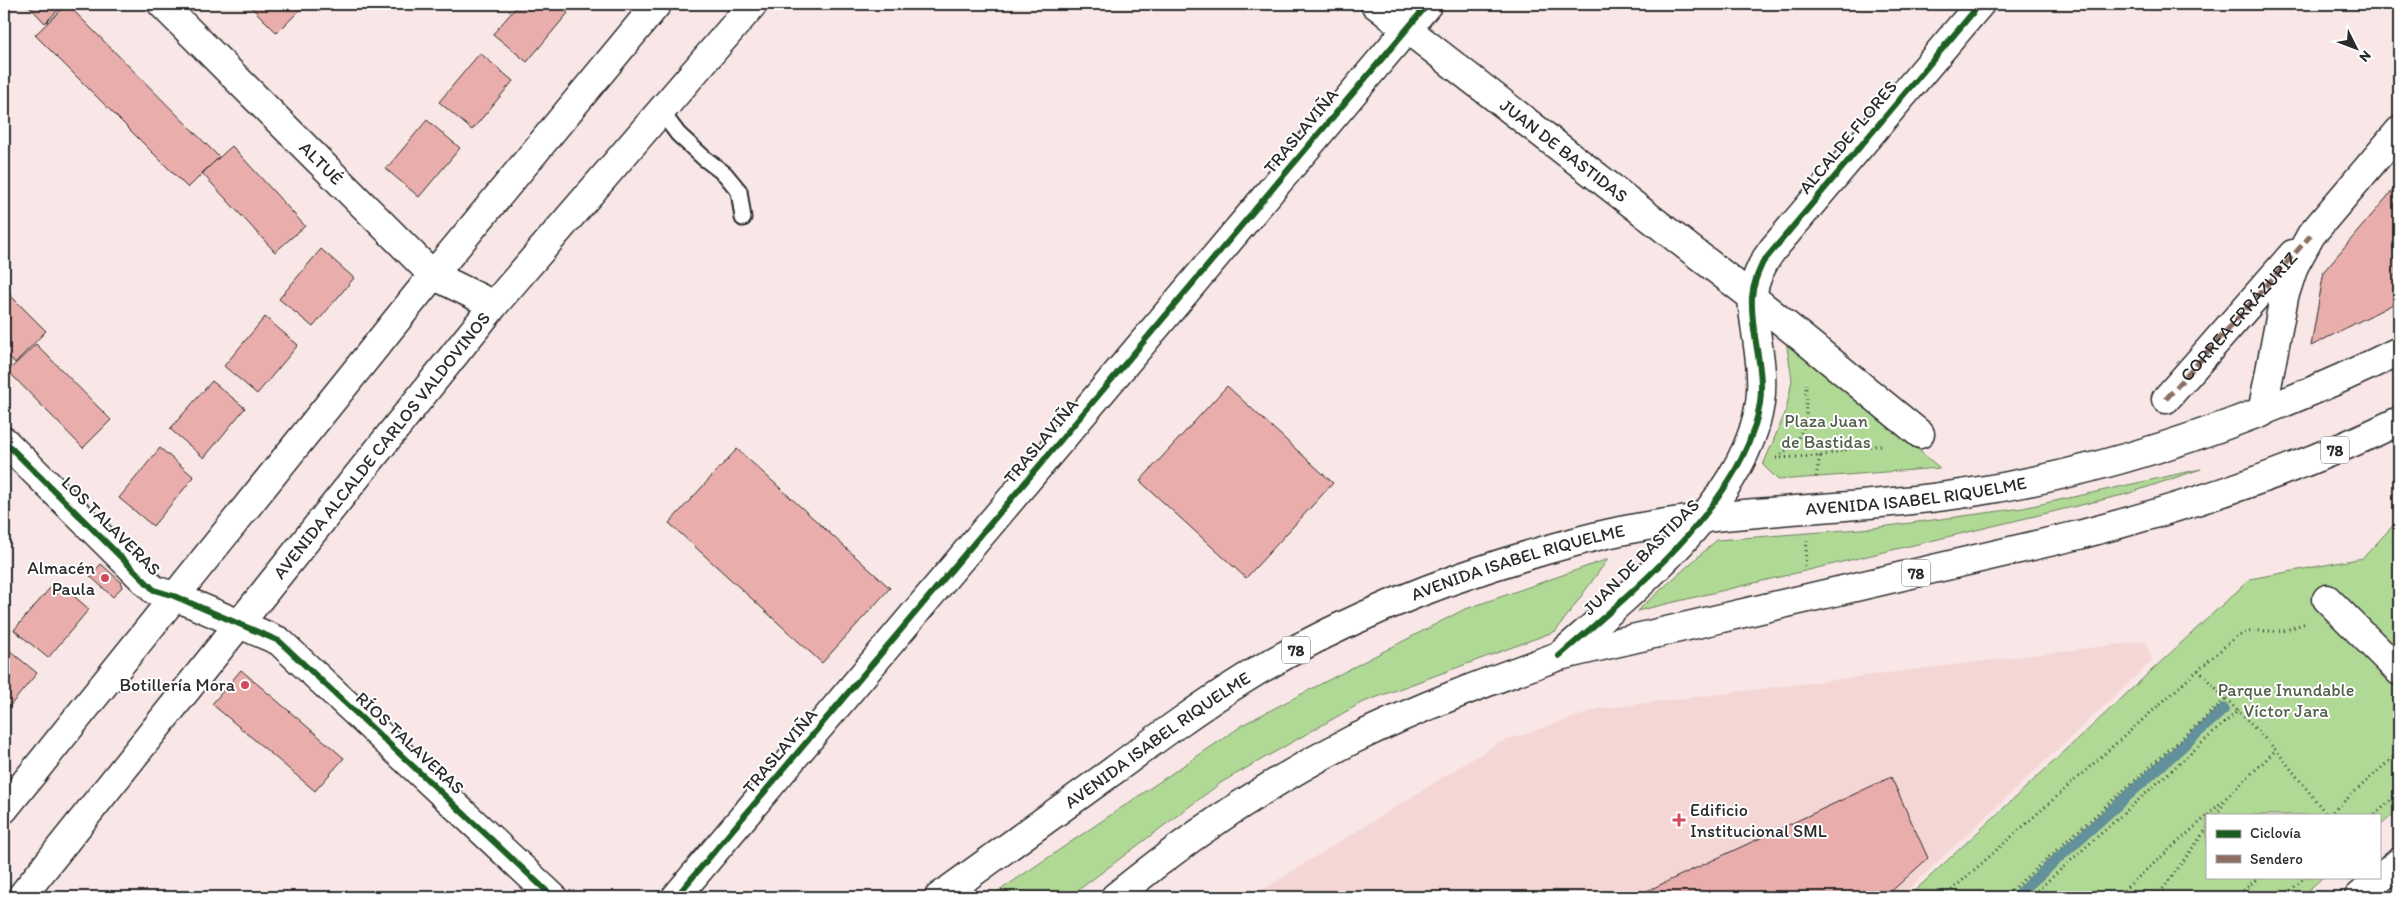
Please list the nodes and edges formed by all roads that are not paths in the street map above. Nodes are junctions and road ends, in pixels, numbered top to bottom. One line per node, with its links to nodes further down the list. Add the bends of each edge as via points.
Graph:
1 (162, 4): 12 (main road, ALTUÉ)
2 (657, 4): 12 (main road)
3 (1375, 4): 7 (main road, JUAN DE BASTIDAS)
4 (1428, 4): 7 (main road, TRASLAVIÑA)
5 (1980, 4): 13 (main road, ALCALDE FLORES, via 1763,262 1755,278)
6 (746, 6): 8 (main road, AVENIDA ALCALDE CARLOS VALDOVINOS)
7 (1406, 29): 13 (main road, JUAN DE BASTIDAS); 31 (main road, TRASLAVIÑA)
8 (660, 110): 10 (lane, via 678,134 730,180 738,191); 14 (main road, AVENIDA ALCALDE CARLOS VALDOVINOS)
9 (2399, 131): 11 (main road, CORREA ERRÁZURIZ)
10 (743, 218)
11 (2311, 235): 16 (main road, CORREA ERRÁZURIZ); 17 (main road, CORREA ERRÁZURIZ, via 2294,266 2284,297)
12 (433, 275): 14 (main road, ALTUÉ); 22 (main road)
13 (1752, 297): 19 (main road, JUAN DE BASTIDAS); 21 (main road, JUAN DE BASTIDAS, via 1761,380 1760,404 1741,458)
14 (494, 305): 24 (main road, AVENIDA ALCALDE CARLOS VALDOVINOS)
15 (2399, 351): 17 (main road, AVENIDA ISABEL RIQUELME / 78)
16 (2166, 399)
17 (2262, 413): 21 (main road, AVENIDA ISABEL RIQUELME / 78, via 2145,454 2031,482 1905,501)
18 (2399, 421): 25 (main road, 78, via 2295,467 2147,518)
19 (1920, 434)
20 (4, 441): 22 (main road, LOS TALAVERAS, via 154,590)
21 (1706, 516): 25 (main road, JUAN DE BASTIDAS, via 1610,612); 32 (main road, AVENIDA ISABEL RIQUELME / 78, via 1587,538 1509,560 1434,586 1306,644 1187,717)
22 (174, 596): 24 (main road, LOS TALAVERAS); 27 (main road)
23 (2335, 606): 26 (main road)
24 (239, 623): 29 (main road, AVENIDA ALCALDE CARLOS VALDOVINOS); 30 (main road, RÍOS TALAVERAS, via 279,641)
25 (1559, 656): 33 (main road, 78, via 1485,682 1352,740 1295,771 1185,843)
26 (2399, 671)
27 (4, 809)
28 (2399, 862): 34 (main road)
29 (21, 897)
30 (553, 897)
31 (676, 897)
32 (939, 897)
33 (1115, 897)
34 (2359, 897)

